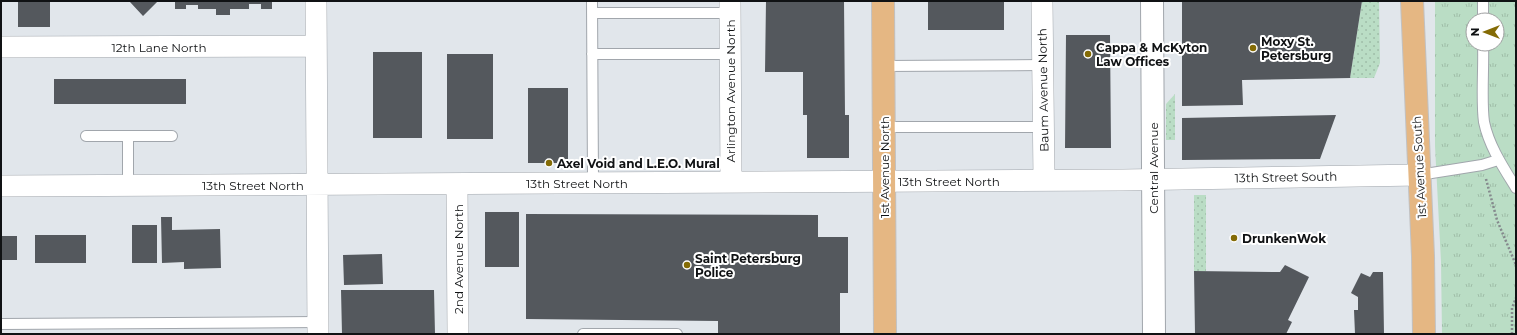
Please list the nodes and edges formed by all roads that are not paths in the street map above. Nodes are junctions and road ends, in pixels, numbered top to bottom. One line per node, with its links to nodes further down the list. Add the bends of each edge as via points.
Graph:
1 (316, 1): 11 (street)
2 (592, 1): 10 (lane)
3 (883, 1): 17 (main road, 1st Avenue North)
4 (1042, 1): 16 (street, Baum Avenue North)
5 (1152, 1): 26 (street, Central Avenue)
6 (1412, 1): 24 (main road, 1st Avenue South)
7 (1483, 1): 9 (lane)
8 (730, 7): 10 (lane); 15 (street, Arlington Avenue North)
9 (1483, 12)
10 (592, 13): 14 (lane)
11 (316, 46): 12 (street, 12th Lane North); 30 (street)
12 (1, 47)
13 (1483, 52): 23 (lane, via 1484,120)
14 (592, 54): 15 (lane); 29 (lane)
15 (730, 54): 28 (street, Arlington Avenue North)
16 (1043, 65): 17 (lane); 19 (street, Baum Avenue North)
17 (883, 66): 18 (main road, 1st Avenue North)
18 (883, 127): 19 (lane); 27 (main road, 1st Avenue North)
19 (1043, 127): 25 (street, Baum Avenue North)
20 (86, 136): 21 (lane)
21 (128, 136): 22 (lane); 32 (lane)
22 (172, 136)
23 (1498, 160): 24 (lane); 34 (lane)
24 (1419, 175): 26 (street, 13th Street South); 43 (main road, 1st Avenue South)
25 (1044, 180): 26 (street, 13th Street North); 27 (street, 13th Street North)
26 (1153, 180): 42 (street, Central Avenue)
27 (884, 181): 28 (street, 13th Street North); 41 (main road, 1st Avenue North)
28 (731, 182): 29 (street, 13th Street North)
29 (592, 183): 31 (street, 13th Street North)
30 (317, 184): 31 (street, 13th Street North); 32 (street, 13th Street North); 36 (street)
31 (457, 184): 37 (street, 2nd Avenue North)
32 (128, 185): 33 (street, 13th Street North)
33 (1, 186)
34 (1516, 188)
35 (1, 324): 36 (lane)
36 (318, 328)
37 (458, 334)
38 (583, 334): 39 (lane)
39 (643, 334): 40 (lane)
40 (676, 334)
41 (885, 334)
42 (1154, 334)
43 (1424, 334)

